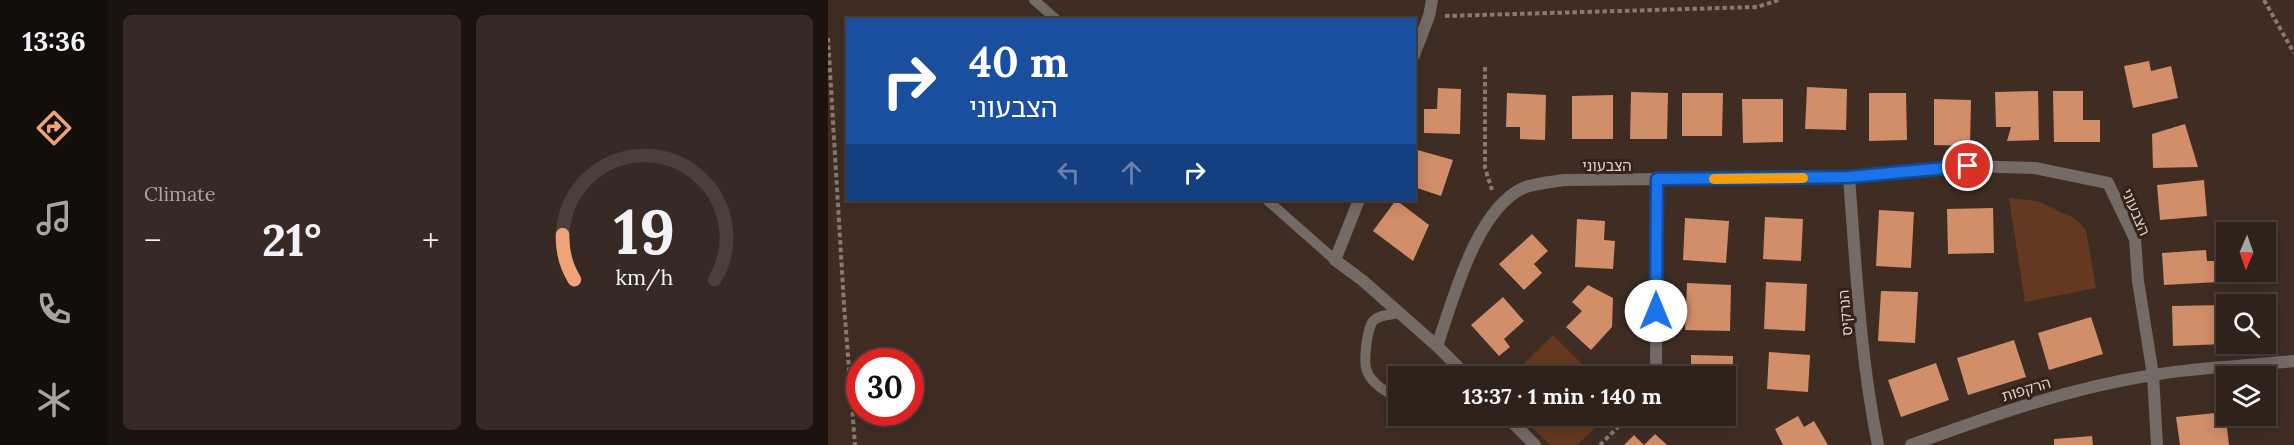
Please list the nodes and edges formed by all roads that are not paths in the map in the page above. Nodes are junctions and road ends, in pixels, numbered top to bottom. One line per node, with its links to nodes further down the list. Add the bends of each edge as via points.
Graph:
1 (1034, 0): 3 (lane)
2 (1432, 0): 4 (street)
3 (1055, 18)
4 (1416, 50)
5 (1849, 177): 6 (street, הצבעוני); 15 (street, הצבעוני, via 1968,166 2035,168 2108,183 2135,239); 19 (street, הנרקיס, via 1862,338)
6 (1657, 179): 11 (street, הצבעוני, via 1564,180 1524,188 1498,207 1471,251); 14 (street)
7 (1268, 201): 9 (lane)
8 (1359, 201): 9 (street)
9 (1335, 260): 10 (street)
10 (1400, 313): 11 (street); 16 (lane, via 1373,321 1366,344 1366,371)
11 (1437, 346): 13 (street)
12 (2294, 361): 15 (street, הרקפות)
13 (1457, 366)
14 (1656, 366)
15 (2153, 375): 20 (street, הרקפות, via 2016,407); 21 (street)
16 (1388, 393)
17 (1516, 426): 18 (street)
18 (1535, 445)
19 (1878, 445)
20 (1911, 445)
21 (2157, 445)

